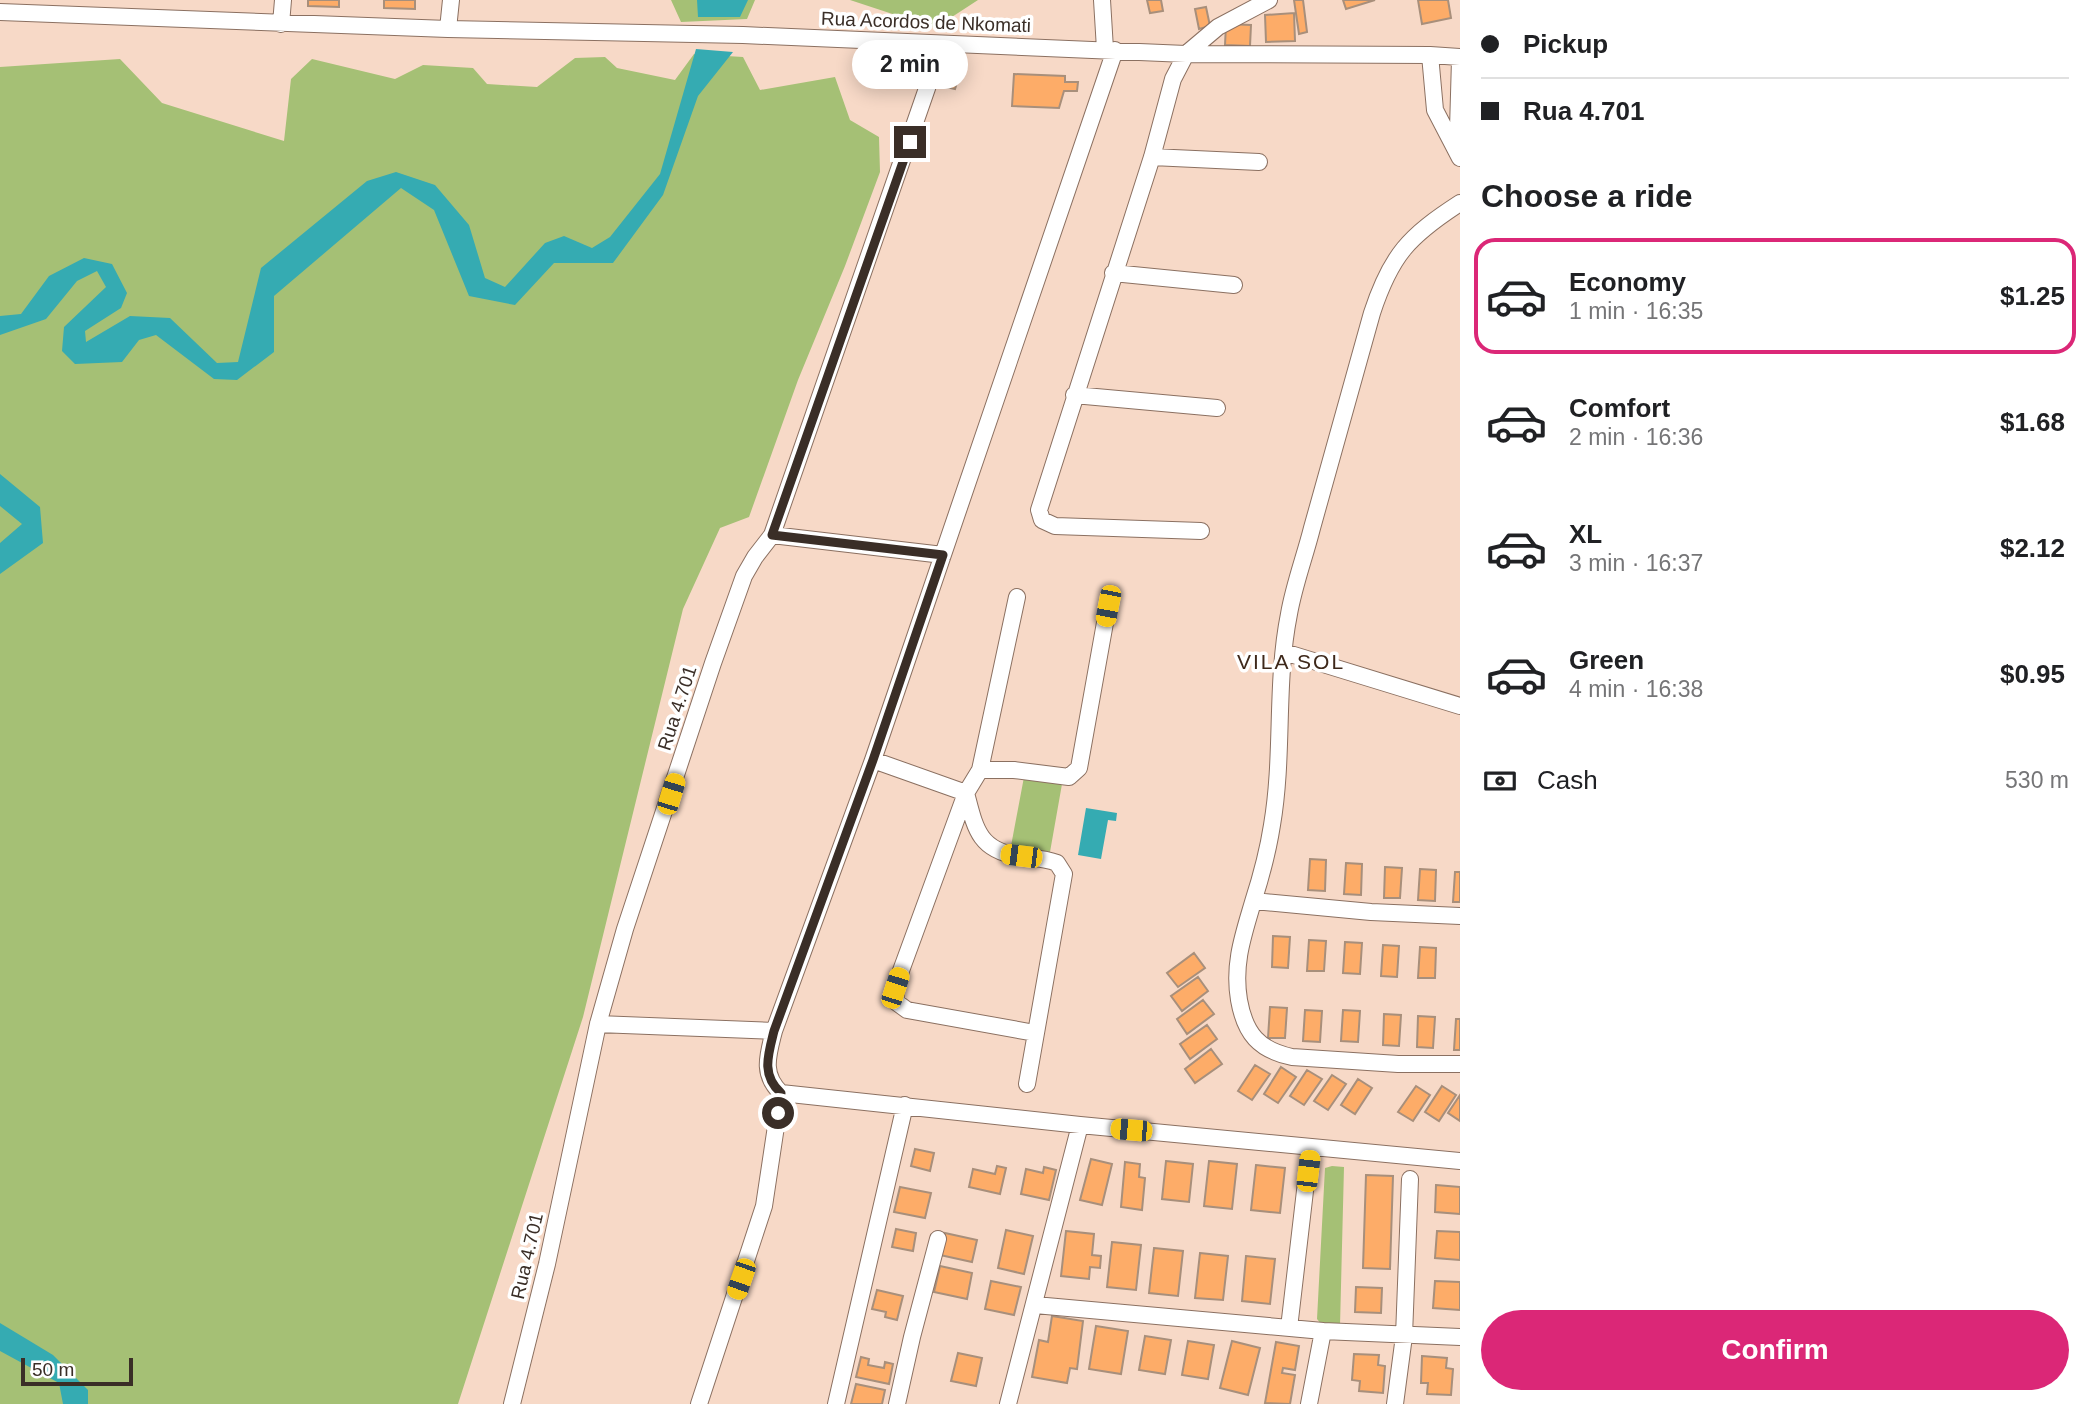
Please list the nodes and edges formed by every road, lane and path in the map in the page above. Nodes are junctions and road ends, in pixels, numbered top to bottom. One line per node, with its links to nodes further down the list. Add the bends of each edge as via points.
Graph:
1 (283, 0): 7 (street)
2 (451, 0): 8 (street)
3 (1102, 0): 10 (street)
4 (1269, 0): 11 (street, via 1218,27)
5 (79, 8): 6 (street, Rua Acordos de Nkomati); 7 (street, Rua Acordos de Nkomati)
6 (0, 12)
7 (281, 24): 8 (street, Rua Acordos de Nkomati)
8 (448, 29): 9 (street, Rua Acordos de Nkomati, via 743,35)
9 (942, 45): 10 (street, Rua Acordos de Nkomati); 24 (street, Rua 4.701)
10 (1110, 50): 11 (street, Rua Acordos de Nkomati); 25 (street)
11 (1186, 54): 12 (street, Rua Acordos de Nkomati); 15 (street, via 1173,79)
12 (1430, 55): 13 (street, Rua Acordos de Nkomati); 16 (street, via 1435,110)
13 (1460, 59): 14 (street)
14 (1460, 146)
15 (1152, 158): 17 (street); 19 (street)
16 (1460, 158)
17 (1259, 162)
18 (1460, 203): 28 (street, via 1413,236 1378,293 1288,615)
19 (1114, 273): 20 (street); 21 (street)
20 (1234, 285)
21 (1074, 396): 22 (street); 23 (street, via 1039,510 1042,520 1055,526)
22 (1217, 408)
23 (1201, 531)
24 (772, 535): 25 (street); 35 (street, Rua 4.701, via 744,576 713,663)
25 (943, 555): 30 (street)
26 (1017, 597): 31 (street)
27 (1108, 606): 31 (street, via 1077,772 1069,777)
28 (1284, 652): 29 (street); 33 (street, via 1277,797)
29 (1457, 703)
30 (873, 760): 32 (street); 36 (street)
31 (980, 770): 32 (street)
32 (966, 793): 37 (street, via 979,835 988,846 1006,854 1050,860 1064,874); 37 (street, via 907,949 895,998 907,1010)
33 (1254, 901): 34 (street); 38 (street, via 1236,971 1246,1024 1266,1049 1292,1057)
34 (1460, 916)
35 (598, 1024): 36 (street); 52 (street, Rua 4.701)
36 (774, 1031): 40 (street, via 766,1065 773,1086)
37 (1035, 1033): 39 (street)
38 (1460, 1064)
39 (1027, 1084)
40 (781, 1093): 41 (street); 53 (street, via 764,1206)
41 (905, 1105): 42 (street); 54 (street)
42 (1080, 1125): 43 (street); 47 (street)
43 (1310, 1148): 44 (street); 48 (street)
44 (1460, 1161)
45 (1410, 1179): 50 (street)
46 (938, 1238): 55 (street)
47 (1035, 1305): 48 (street); 56 (street)
48 (1289, 1328): 49 (street)
49 (1323, 1331): 50 (street); 57 (street)
50 (1404, 1336): 51 (street); 58 (street)
51 (1460, 1337)
52 (512, 1404)
53 (699, 1404)
54 (836, 1404)
55 (897, 1404)
56 (1008, 1404)
57 (1309, 1404)
58 (1395, 1404)

